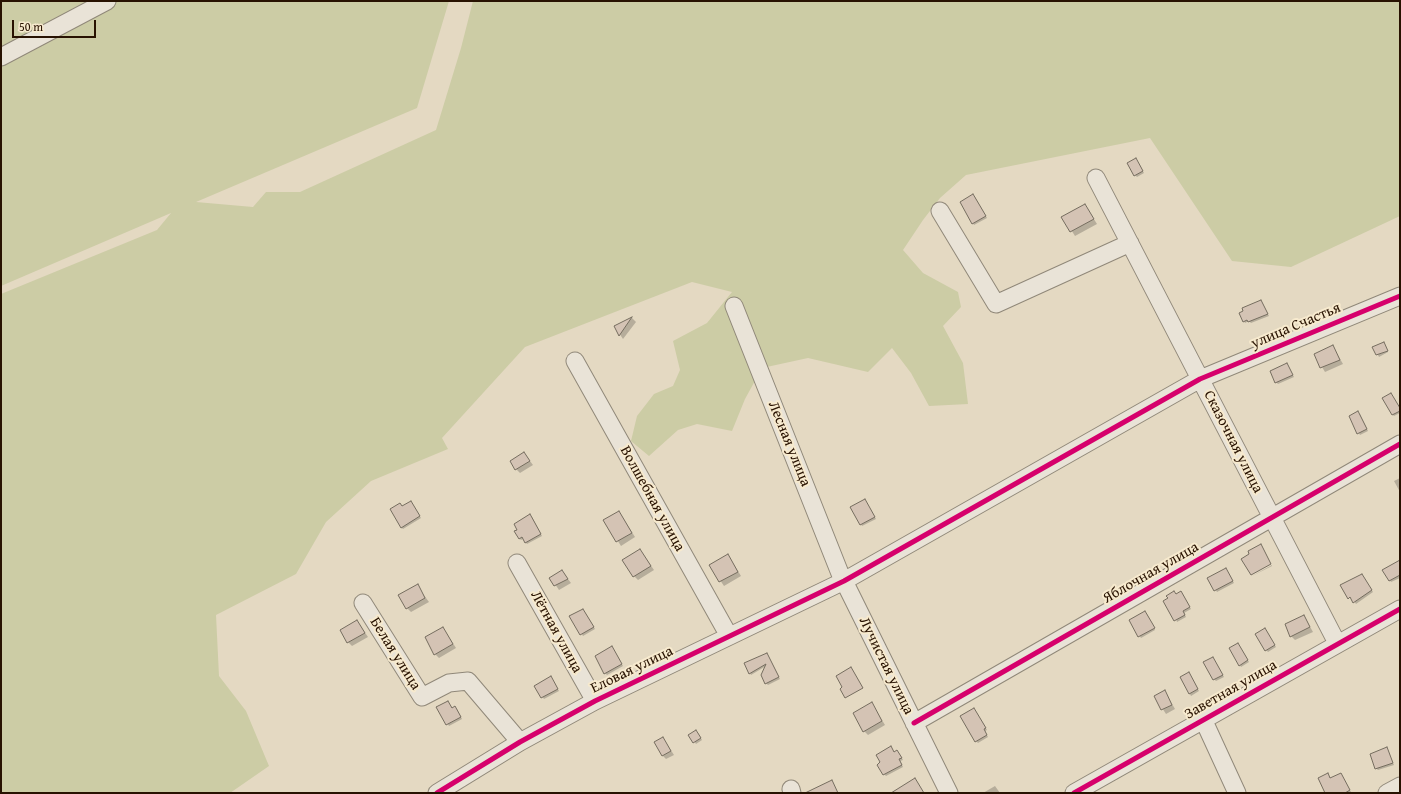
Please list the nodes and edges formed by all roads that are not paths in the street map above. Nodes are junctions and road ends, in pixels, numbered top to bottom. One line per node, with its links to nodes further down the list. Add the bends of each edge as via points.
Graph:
1 (107, 1): 2 (street)
2 (1, 57)
3 (1096, 178): 5 (street, Сказочная улица)
4 (940, 211): 5 (street, via 996,304)
5 (1130, 243): 9 (street, Сказочная улица)
6 (1400, 296): 9 (street, улица Счастья)
7 (734, 306): 13 (street, Лесная улица)
8 (575, 361): 16 (street, Волшебная улица)
9 (1200, 379): 11 (street, Сказочная улица); 13 (street, улица Счастья)
10 (1400, 444): 11 (street, Яблочная улица)
11 (1272, 517): 17 (street, Сказочная улица); 20 (street, Яблочная улица)
12 (517, 563): 18 (street, Лётная улица)
13 (843, 581): 16 (street, Еловая улица); 20 (street, Лучистая улица)
14 (363, 603): 21 (street, Белая улица, via 422,697 449,683 468,682)
15 (1400, 609): 17 (street, Заветная улица)
16 (729, 636): 18 (street, Еловая улица)
17 (1337, 643): 19 (street, Заветная улица)
18 (595, 701): 21 (street, Еловая улица)
19 (1203, 719): 25 (street, Заветная улица); 26 (street)
20 (914, 723): 24 (street, Лучистая улица)
21 (520, 742): 23 (street, Еловая улица)
22 (1400, 786): 27 (street)
23 (437, 793)
24 (949, 793)
25 (1074, 793)
26 (1237, 793)
27 (1388, 793)

